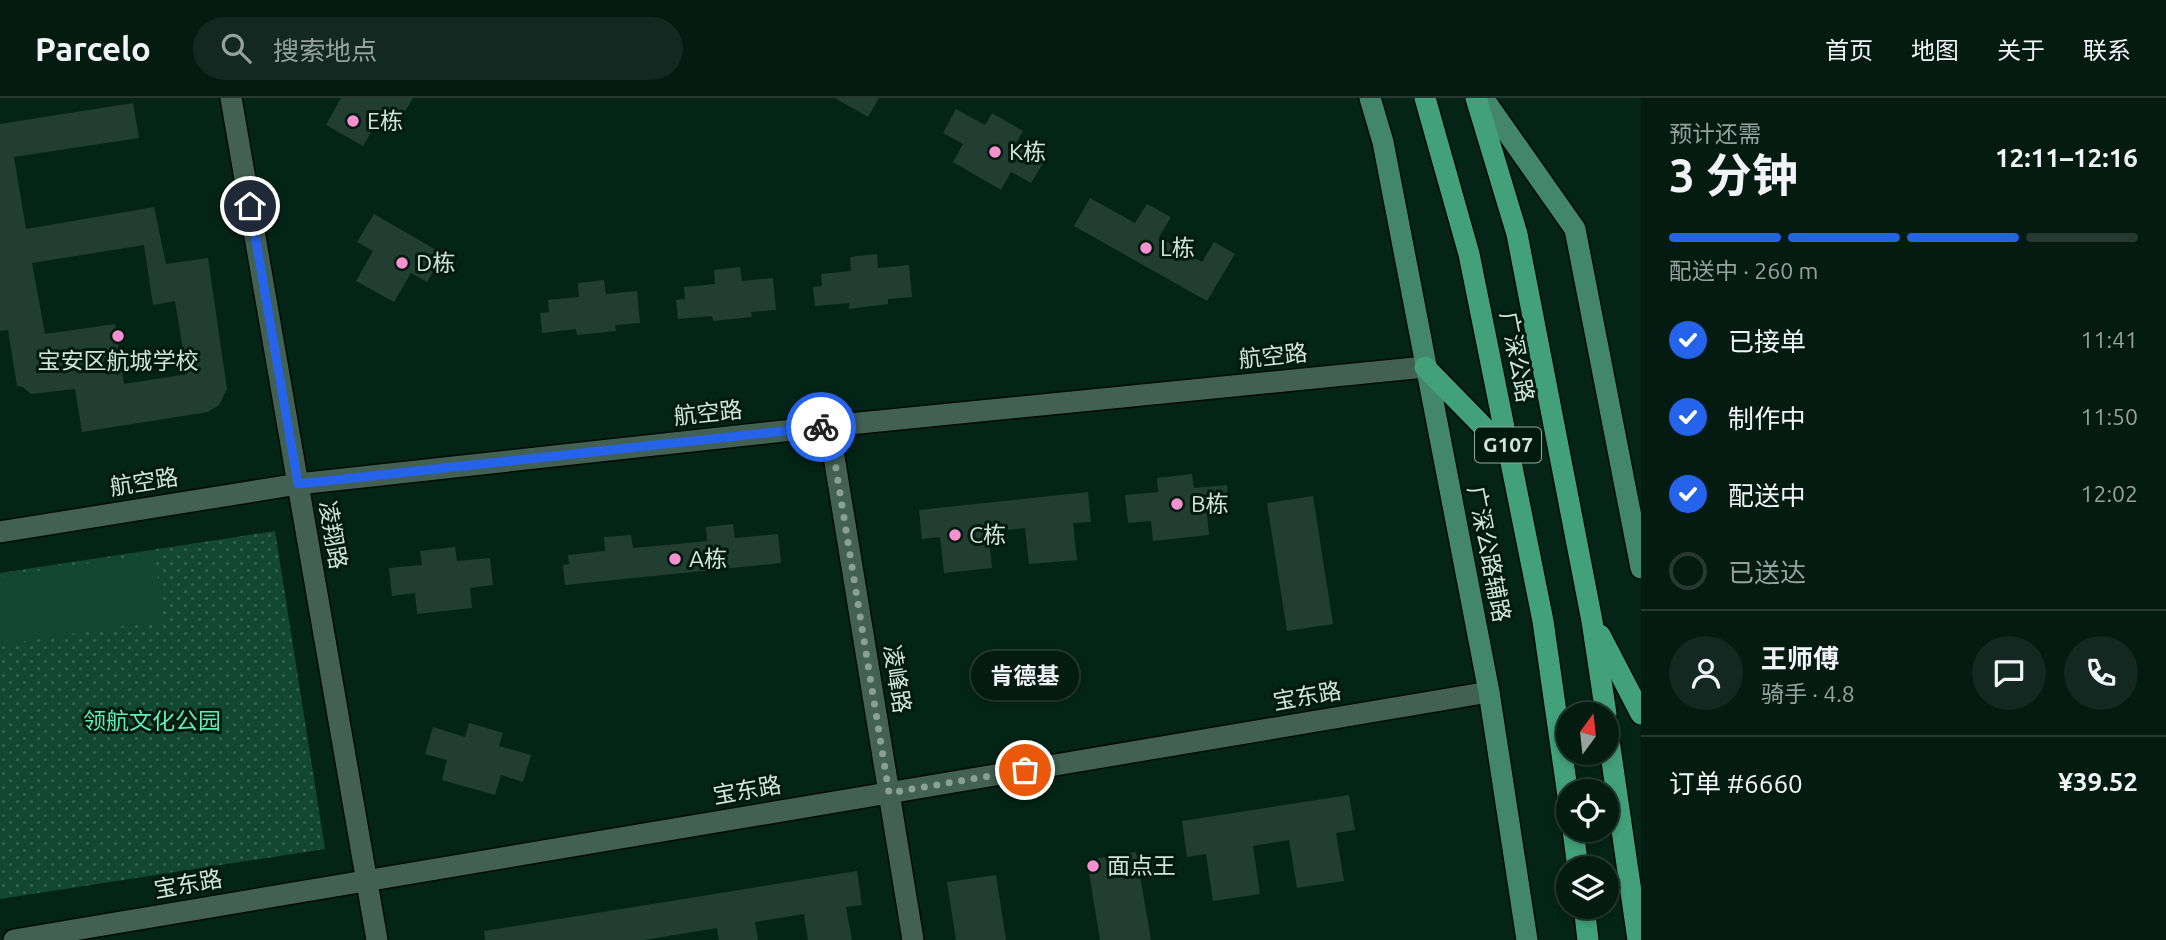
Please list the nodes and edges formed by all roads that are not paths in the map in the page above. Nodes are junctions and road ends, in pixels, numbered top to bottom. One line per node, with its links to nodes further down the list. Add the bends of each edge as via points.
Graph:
1 (231, 98): 9 (street, 凌翔路)
2 (1370, 98): 6 (main road, 广深公路辅路, via 1383,142)
3 (1425, 98): 8 (highway, 广深公路 / G107, via 1469,254)
4 (1476, 98): 12 (highway, 广深公路 / G107, via 1517,234)
5 (1483, 98): 11 (main road, via 1576,229)
6 (1425, 367): 7 (street, 航空路); 8 (highway); 13 (main road, 广深公路辅路)
7 (829, 426): 9 (street, 航空路); 18 (street, 凌峰路)
8 (1510, 454): 17 (highway, 广深公路 / G107, via 1543,621)
9 (298, 484): 10 (street, 航空路); 19 (street, 凌翔路)
10 (0, 531)
11 (1641, 568)
12 (1592, 621): 14 (highway, 广深公路 / G107); 15 (highway)
13 (1489, 692): 18 (street, 宝东路); 25 (main road, 广深公路辅路)
14 (1604, 702)
15 (1641, 714)
16 (1613, 765): 21 (highway)
17 (1566, 779)
18 (889, 793): 19 (street, 宝东路); 24 (street, 凌峰路)
19 (366, 881): 22 (street, 宝东路); 23 (street, 凌翔路)
20 (1586, 919): 26 (highway)
21 (1638, 936)
22 (14, 940)
23 (377, 940)
24 (913, 940)
25 (1527, 940)
26 (1588, 940)

